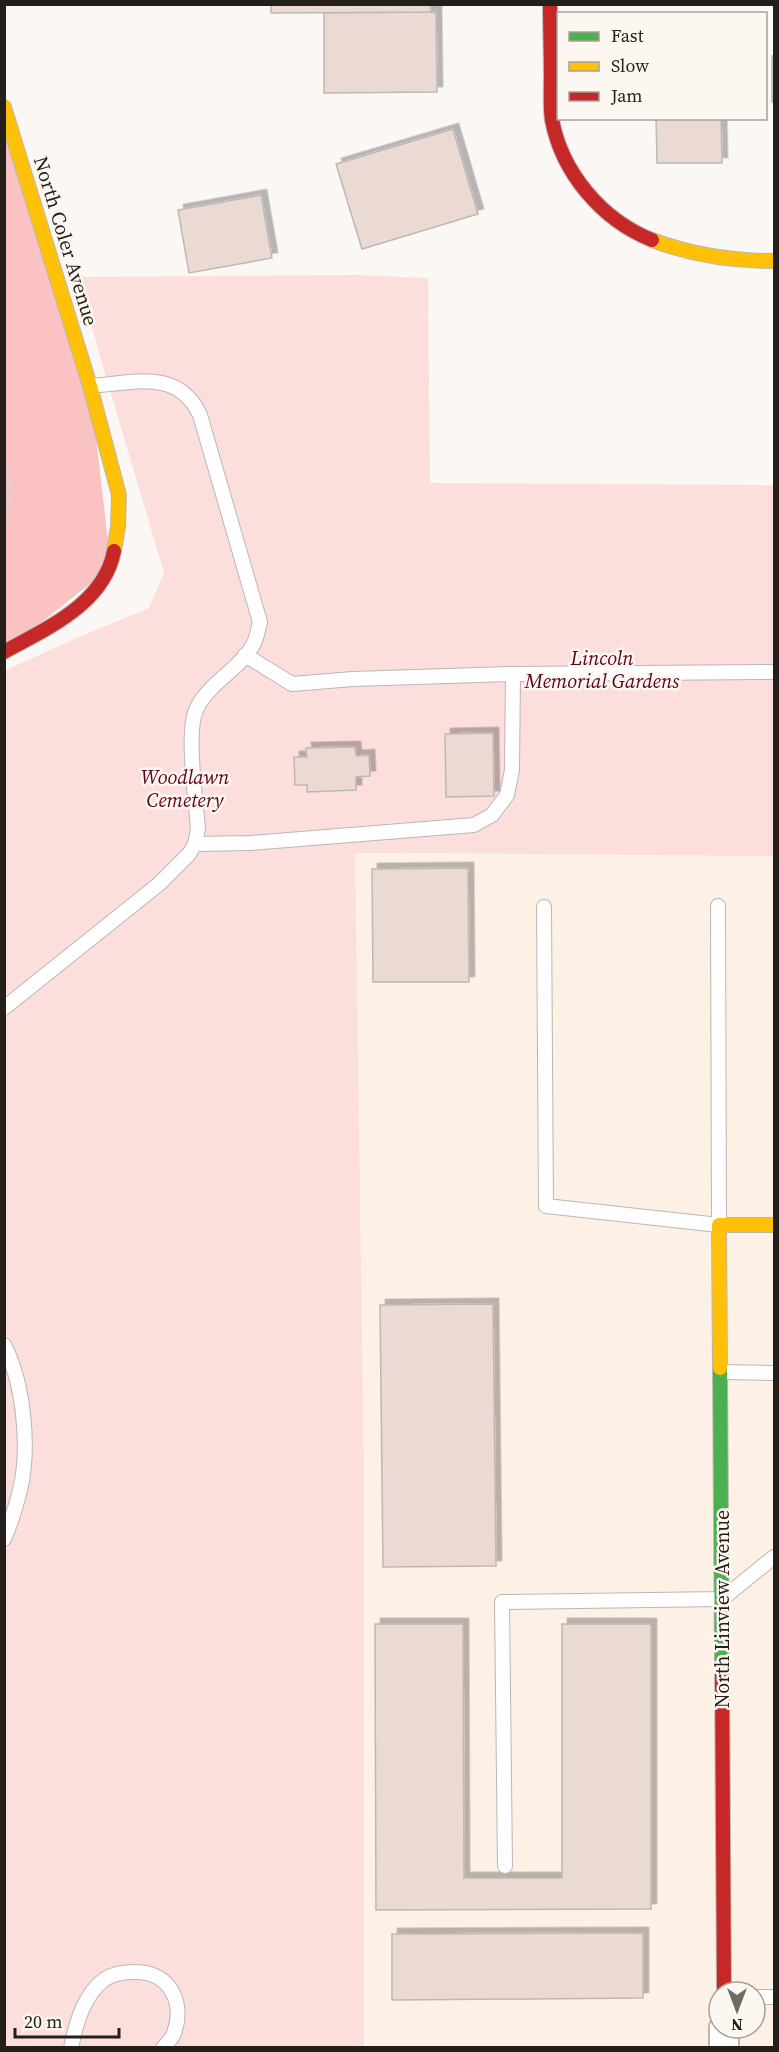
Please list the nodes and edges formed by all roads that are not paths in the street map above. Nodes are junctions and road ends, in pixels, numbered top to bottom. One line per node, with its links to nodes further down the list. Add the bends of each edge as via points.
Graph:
1 (550, 4): 3 (street, via 552,122 568,164 598,205 632,230 664,244 755,262)
2 (4, 107): 4 (street, North Coler Avenue)
3 (774, 261)
4 (90, 386): 5 (street, North Coler Avenue, via 119,495 111,567 100,585 76,609); 6 (lane, via 156,381 177,387 193,400 260,622 254,644)
5 (4, 652)
6 (245, 656): 8 (lane, via 292,684); 9 (lane, via 196,708 191,725 198,829)
7 (774, 672): 8 (lane)
8 (513, 674): 9 (lane, via 512,770 507,795 492,815 474,825)
9 (195, 844): 12 (lane, via 159,884)
10 (718, 906): 13 (lane)
11 (544, 907): 13 (lane, via 546,1206)
12 (4, 1008)
13 (719, 1225): 14 (street); 16 (street, North Linview Avenue)
14 (774, 1225)
15 (4, 1345): 18 (lane, via 20,1392 25,1449 21,1489)
16 (721, 1372): 17 (lane); 20 (street, North Linview Avenue)
17 (774, 1373)
18 (4, 1539)
19 (774, 1557): 20 (lane)
20 (722, 1599): 21 (lane, via 502,1602); 22 (street, North Linview Avenue)
21 (505, 1866)
22 (724, 1980)
23 (71, 2048): 24 (lane, via 88,1997 105,1979 124,1972 146,1972 164,1980 175,1994 179,2013 174,2035)
24 (163, 2048)

